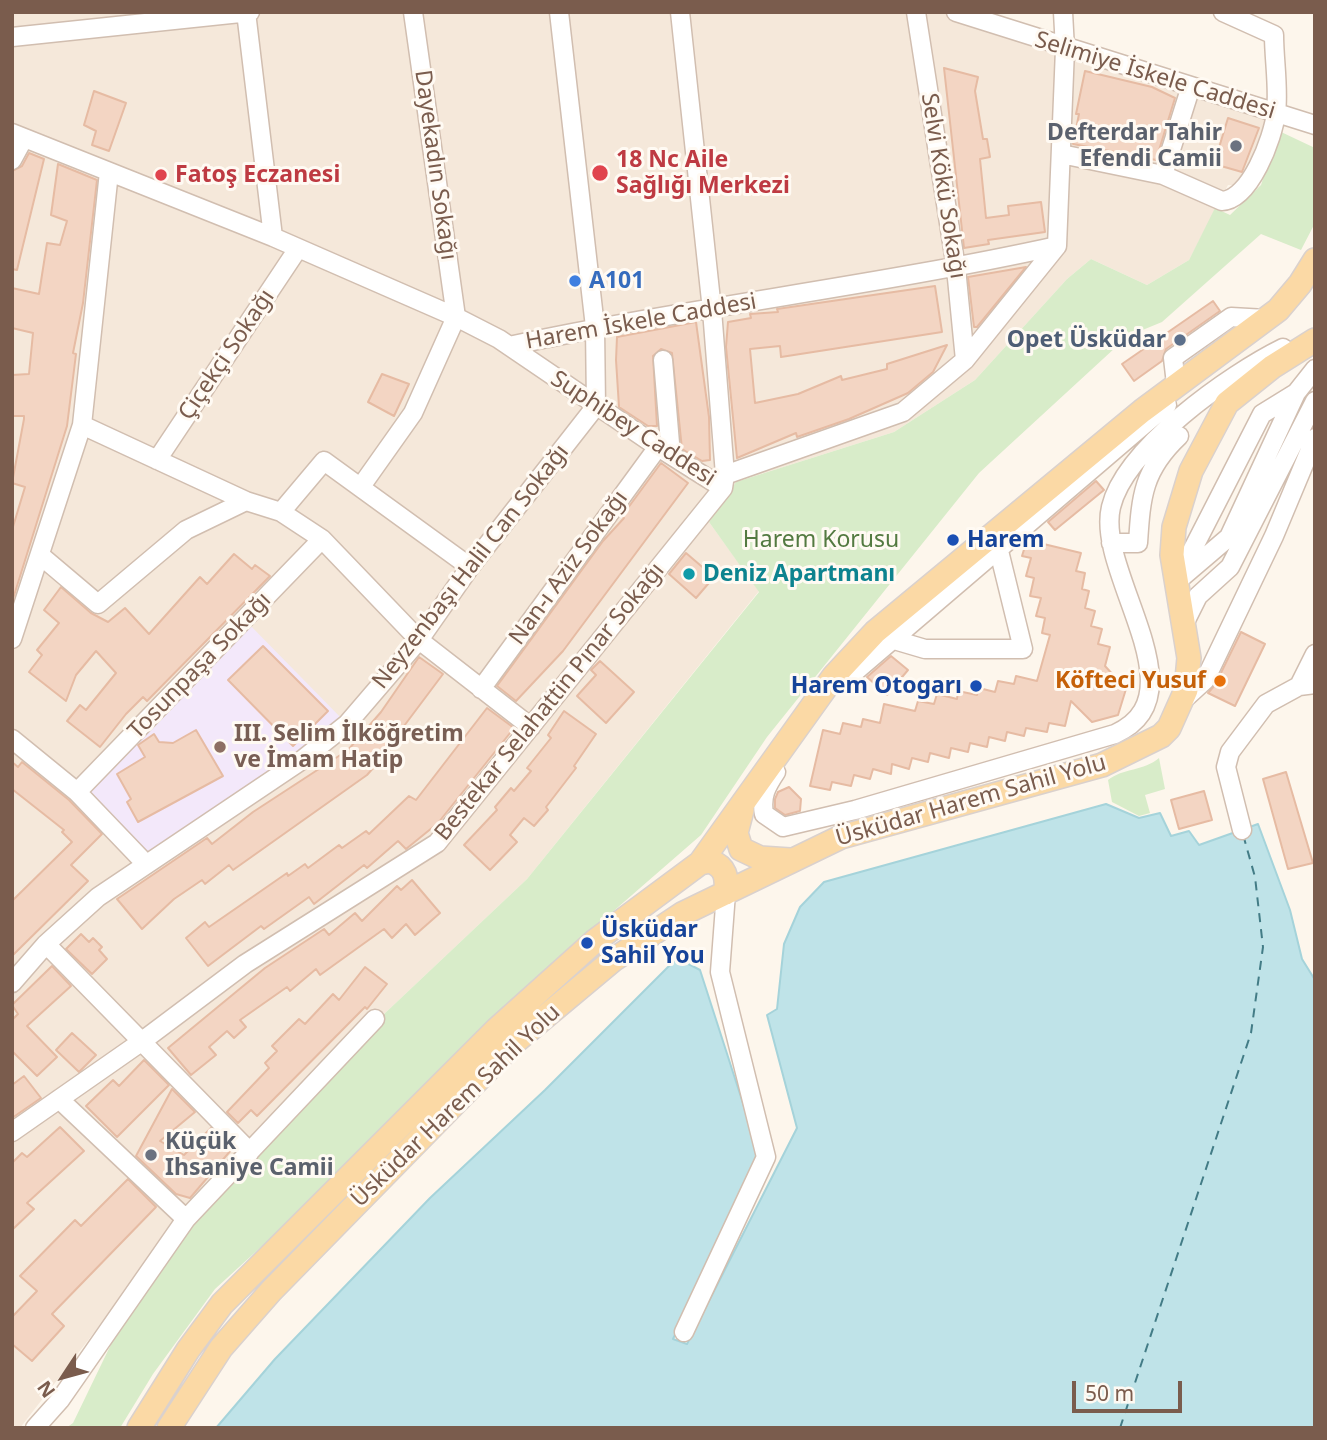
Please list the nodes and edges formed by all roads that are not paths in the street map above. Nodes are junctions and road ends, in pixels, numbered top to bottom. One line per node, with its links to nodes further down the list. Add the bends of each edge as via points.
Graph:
1 (248, 12): 9 (street); 19 (street)
2 (413, 12): 25 (street, Dayekadın Sokağı)
3 (559, 12): 27 (street)
4 (680, 12): 24 (street)
5 (916, 12): 23 (street, Selvi Kökü Sokağı)
6 (956, 12): 10 (street, Selimiye İskele Caddesi)
7 (1063, 12): 10 (street)
8 (1223, 12): 12 (street, via 1273,35)
9 (12, 37)
10 (1065, 49): 11 (street, Selimiye İskele Caddesi); 15 (street)
11 (1191, 86): 12 (street, Selimiye İskele Caddesi); 18 (street)
12 (1276, 114): 13 (street, Selimiye İskele Caddesi); 18 (street, via 1250,182 1232,200 1222,201)
13 (1315, 125)
14 (18, 135): 16 (street); 17 (street, Harem İskele Caddesi)
15 (1061, 154): 18 (street); 20 (street)
16 (12, 160)
17 (109, 172): 19 (street, Harem İskele Caddesi); 39 (street)
18 (1163, 175)
19 (273, 237): 21 (street, Harem İskele Caddesi)
20 (1057, 246): 23 (street, Harem İskele Caddesi); 33 (street)
21 (297, 250): 25 (street, Harem İskele Caddesi); 43 (street, Çiçekçi Sokağı)
22 (1315, 260): 26 (main road, Üsküdar Harem Sahil Yolu, via 1279,310)
23 (956, 268): 24 (street, Harem İskele Caddesi); 33 (street, Selvi Kökü Sokağı)
24 (712, 310): 27 (street, Harem İskele Caddesi); 44 (street)
25 (456, 317): 31 (street, Harem İskele Caddesi); 45 (street, via 413,414)
26 (1266, 319): 30 (main road, Üsküdar Harem Sahil Yolu); 35 (street, via 1231,317 1173,358)
27 (595, 327): 31 (street, Harem İskele Caddesi); 38 (street)
28 (1315, 334): 49 (street, via 1244,372 1158,437 1118,487 1110,508)
29 (1315, 340): 53 (main road, Üsküdar Harem Sahil Yolu, via 1227,403 1191,471 1174,527)
30 (1233, 343): 35 (main road, Üsküdar Harem Sahil Yolu); 50 (street, via 1217,364)
31 (509, 346): 38 (street, Suphibey Caddesi)
32 (663, 360): 42 (street)
33 (965, 360): 44 (street, via 903,412)
34 (1315, 369): 36 (street)
35 (1177, 384): 66 (main road, Üsküdar Harem Sahil Yolu, via 876,632 834,676)
36 (1296, 393): 53 (street, via 1228,537); 53 (street, via 1262,414)
37 (1315, 401): 55 (street, via 1230,567 1198,596)
38 (596, 406): 42 (street, Suphibey Caddesi); 52 (street, Neyzenbaşı Halil Can Sokağı)
39 (82, 425): 43 (street); 51 (street)
40 (1179, 436): 49 (street, via 1161,453 1147,477 1138,543)
41 (1315, 438): 62 (street, via 1205,680)
42 (664, 451): 44 (street, Suphibey Caddesi); 61 (street, Nan-ı Aziz Sokağı)
43 (157, 460): 46 (street)
44 (724, 481): 63 (street, Bestekar Selahattin Pınar Sokağı)
45 (362, 485): 47 (street, via 324,461); 52 (street)
46 (246, 502): 47 (street); 51 (street, via 186,530 98,604)
47 (281, 512): 48 (street)
48 (322, 539): 58 (street); 65 (street, Tosunpaşa Sokağı)
49 (1111, 542): 57 (street, via 1146,653 1150,696 1138,721 1115,734 855,810 783,827 772,822 764,814 765,789 831,694)
50 (998, 547): 57 (street); 57 (street, via 1023,649 925,649)
51 (40, 555): 54 (street)
52 (470, 567): 58 (street, Neyzenbaşı Halil Can Sokağı)
53 (1175, 583): 55 (main road, Üsküdar Harem Sahil Yolu)
54 (16, 617): 56 (street)
55 (1184, 624): 62 (main road, Üsküdar Harem Sahil Yolu, via 1189,658)
56 (12, 639)
57 (891, 639)
58 (419, 640): 61 (street); 70 (street, Neyzenbaşı Halil Can Sokağı, via 338,731)
59 (1315, 654): 60 (street)
60 (1307, 685): 67 (street, via 1266,704 1230,752 1226,767)
61 (481, 689): 63 (street)
62 (1180, 704): 68 (main road, Üsküdar Harem Sahil Yolu, via 1161,736 1102,765 841,837)
63 (531, 727): 75 (street, Bestekar Selahattin Pınar Sokağı, via 437,844 245,964)
64 (12, 739): 65 (street)
65 (77, 792): 70 (street)
66 (747, 798): 68 (main road, via 736,833 741,849 760,858); 69 (main road, Üsküdar Harem Sahil Yolu)
67 (1242, 830)
68 (791, 860): 71 (main road, Üsküdar Harem Sahil Yolu)
69 (699, 863): 71 (main road, via 710,860 722,867); 82 (main road, Üsküdar Harem Sahil Yolu, via 595,941 497,1029 222,1304)
70 (146, 864): 72 (street, Neyzenbaşı Halil Can Sokağı, via 98,897)
71 (726, 892): 80 (street, via 720,972 766,1157); 83 (main road, Üsküdar Harem Sahil Yolu, via 682,914 612,960 508,1049 271,1291 221,1348)
72 (46, 944): 73 (street, Neyzenbaşı Halil Can Sokağı); 75 (street)
73 (12, 982)
74 (376, 1019): 78 (street)
75 (141, 1042): 76 (street, Bestekar Selahattin Pınar Sokağı); 78 (street)
76 (59, 1099): 77 (street, Bestekar Selahattin Pınar Sokağı); 79 (street)
77 (12, 1132)
78 (250, 1153): 79 (street)
79 (186, 1219): 81 (street, via 60,1401)
80 (684, 1332)
81 (35, 1428)
82 (139, 1428)
83 (169, 1428)

